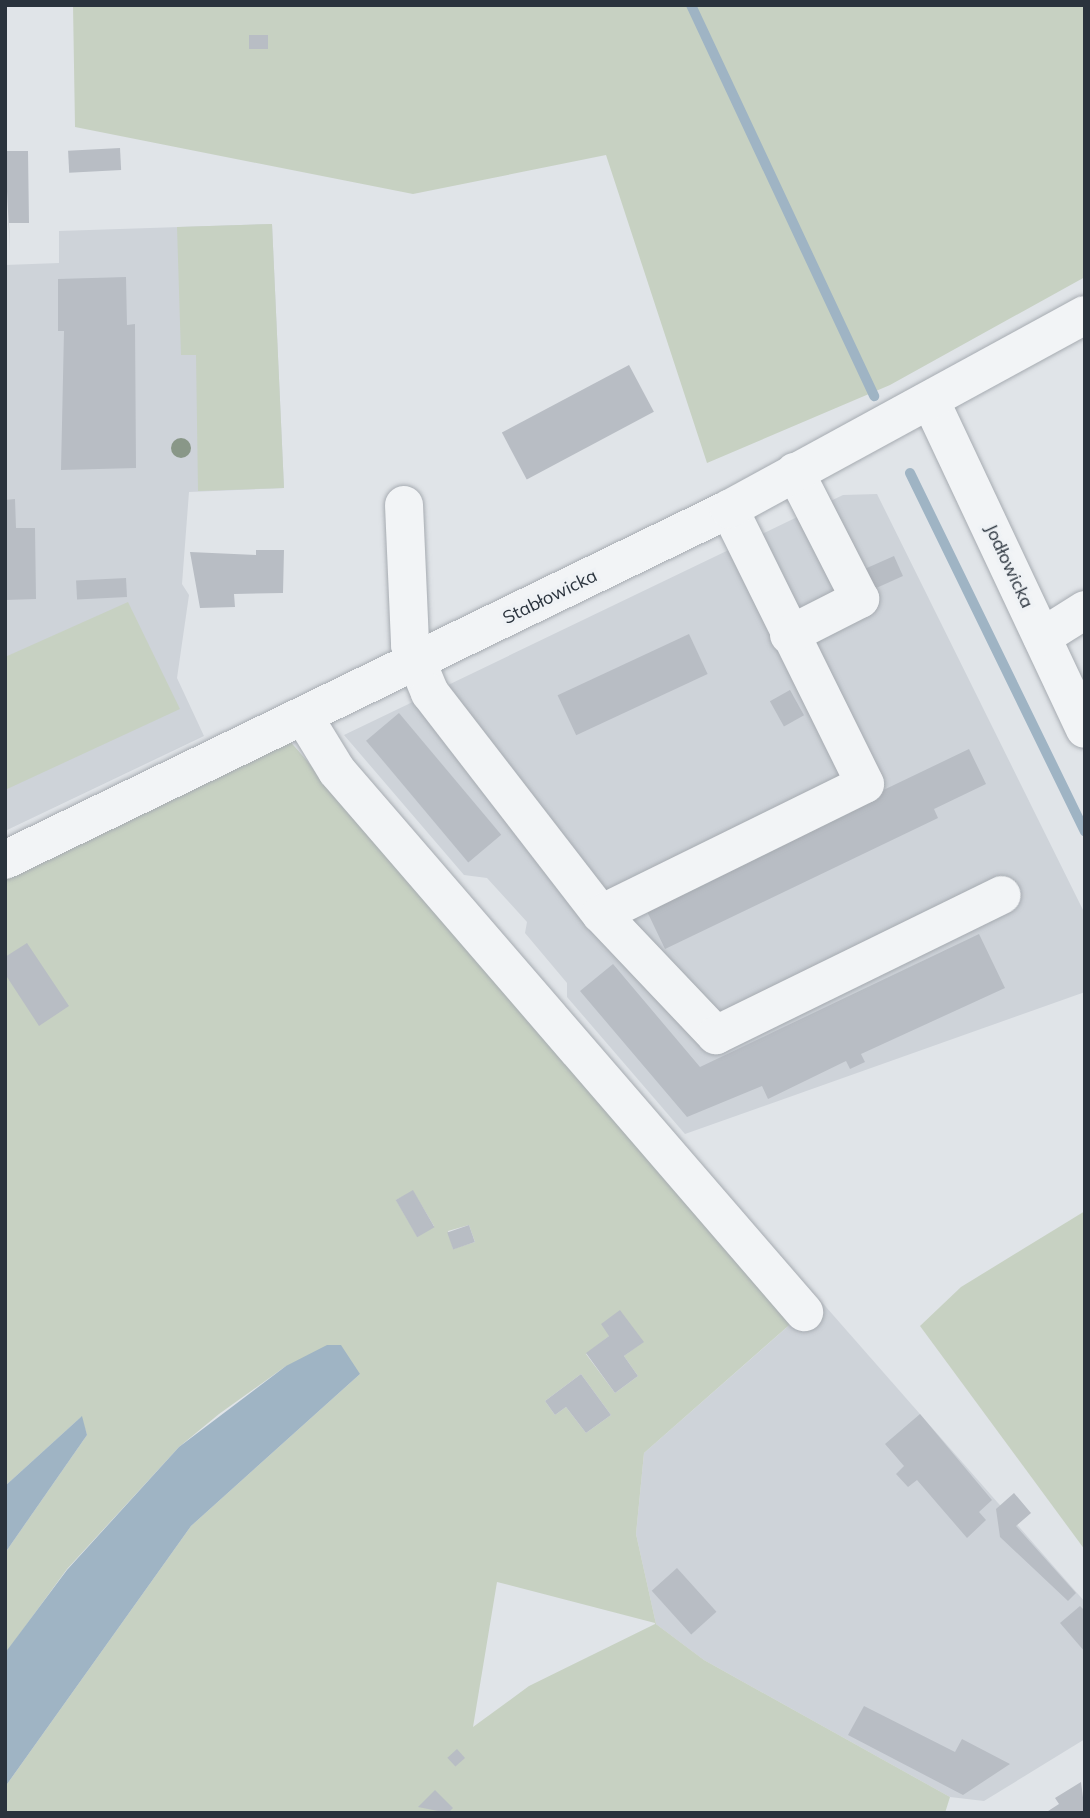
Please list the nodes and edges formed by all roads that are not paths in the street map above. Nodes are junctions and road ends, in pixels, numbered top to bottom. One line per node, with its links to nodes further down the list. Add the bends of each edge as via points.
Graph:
1 (1085, 315): 2 (street, Stabłowicka)
2 (932, 404): 3 (street, Stabłowicka); 8 (street, Jodłowicka)
3 (795, 472): 5 (street, Stabłowicka); 7 (street, via 860,599)
4 (404, 505): 9 (street, via 406,606)
5 (729, 509): 7 (street); 9 (street, Stabłowicka)
6 (1085, 610): 8 (street)
7 (789, 635): 14 (street, via 865,784)
8 (1042, 637): 11 (street, Jodłowicka)
9 (418, 663): 10 (street, Stabłowicka); 14 (street, via 456,731)
10 (304, 717): 12 (street, Stabłowicka); 15 (street, via 337,771)
11 (1085, 729)
12 (5, 860)
13 (1002, 895): 14 (street, via 716,1035)
14 (601, 914)
15 (804, 1312)

